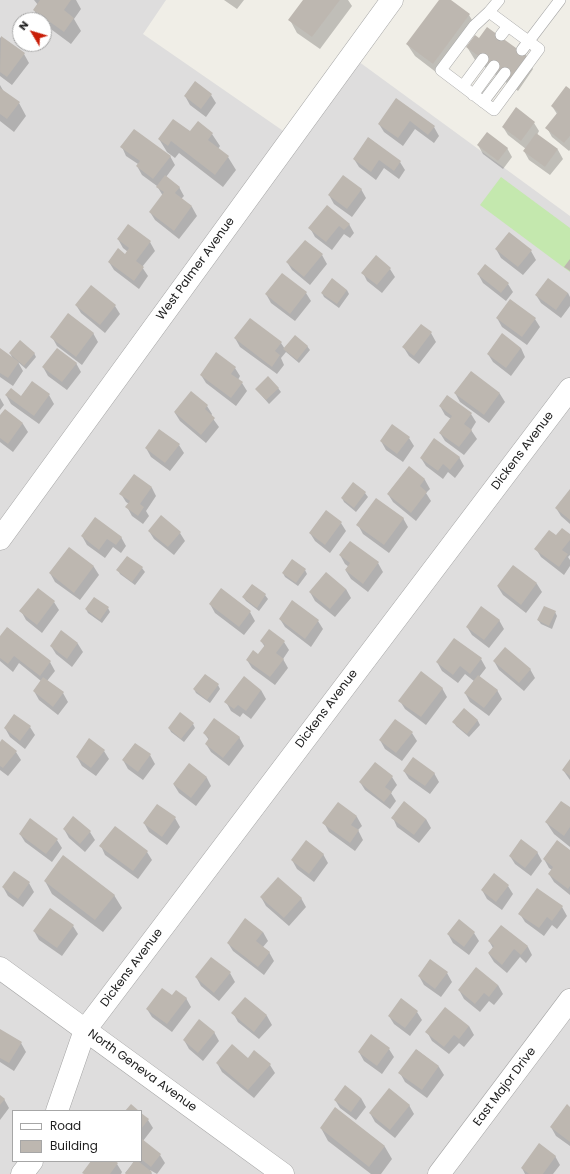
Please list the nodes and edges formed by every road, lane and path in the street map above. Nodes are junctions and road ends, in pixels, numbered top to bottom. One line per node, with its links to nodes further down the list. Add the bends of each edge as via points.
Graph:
1 (392, 0): 16 (street, West Palmer Avenue)
2 (499, 0): 4 (lane)
3 (560, 0): 7 (lane)
4 (489, 12): 5 (lane); 12 (lane, via 474,26 442,70)
5 (508, 26): 6 (lane); 7 (lane, via 515,38)
6 (501, 35)
7 (528, 41): 8 (lane); 14 (lane, via 539,49 494,110)
8 (522, 50)
9 (483, 59): 12 (lane)
10 (494, 66): 13 (lane)
11 (504, 73): 14 (lane)
12 (462, 86): 13 (lane)
13 (474, 95): 14 (lane)
14 (482, 102)
15 (570, 390): 19 (street, Dickens Avenue)
16 (0, 539)
17 (0, 968): 19 (street, North Geneva Avenue)
18 (570, 1000): 24 (street, East Major Drive)
19 (85, 1030): 20 (street, Dickens Avenue); 23 (street, North Geneva Avenue)
20 (57, 1110)
21 (31, 1162): 22 (street)
22 (22, 1174)
23 (283, 1174)
24 (440, 1174)

